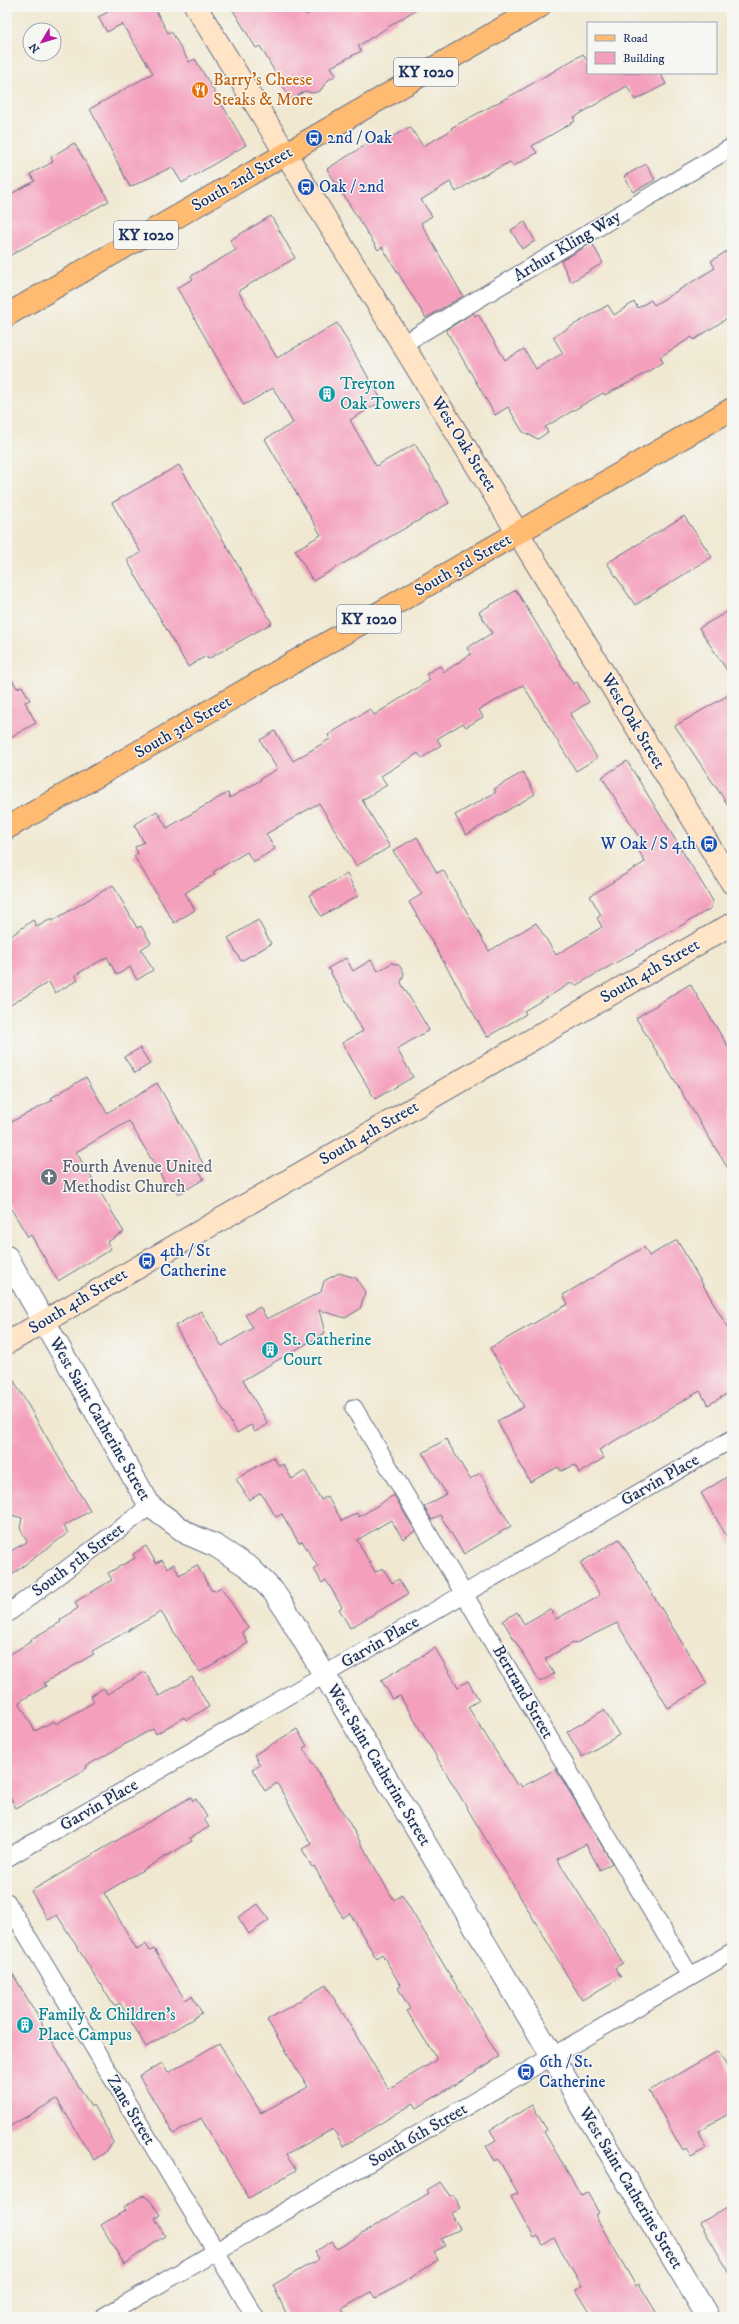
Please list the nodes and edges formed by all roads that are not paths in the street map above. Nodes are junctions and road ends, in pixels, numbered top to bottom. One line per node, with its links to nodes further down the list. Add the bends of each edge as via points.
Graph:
1 (196, 7): 4 (main road, West Oak Street)
2 (539, 7): 4 (main road, South 2nd Street / KY 1020)
3 (732, 147): 6 (street, Arthur Kling Way)
4 (286, 154): 5 (main road, South 2nd Street / KY 1020); 6 (main road, West Oak Street)
5 (7, 315)
6 (403, 344): 8 (main road, West Oak Street)
7 (732, 409): 8 (main road, South 3rd Street / KY 1020)
8 (519, 532): 9 (main road, South 3rd Street / KY 1020); 10 (main road, West Oak Street)
9 (7, 828)
10 (732, 882)
11 (732, 924): 13 (main road, South 4th Street)
12 (7, 1257): 13 (street, West Saint Catherine Street)
13 (44, 1322): 14 (main road, South 4th Street); 17 (street, West Saint Catherine Street)
14 (7, 1344)
15 (354, 1408): 18 (street, Bertrand Street)
16 (732, 1439): 18 (street, Garvin Place)
17 (150, 1506): 19 (street, South 5th Street); 20 (street, West Saint Catherine Street, via 163,1514 171,1524 237,1558 262,1579 284,1607)
18 (465, 1593): 20 (street, Garvin Place); 24 (street, Bertrand Street)
19 (7, 1614)
20 (324, 1674): 21 (street, Garvin Place); 25 (street, West Saint Catherine Street)
21 (7, 1858)
22 (7, 1902): 26 (street, Zane Street)
23 (732, 1952): 24 (street, South 6th Street)
24 (690, 1976): 25 (street, South 6th Street)
25 (554, 2056): 26 (street, South 6th Street); 29 (street, West Saint Catherine Street)
26 (216, 2252): 27 (street, South 6th Street); 28 (street, Zane Street)
27 (103, 2317)
28 (255, 2317)
29 (708, 2317)

